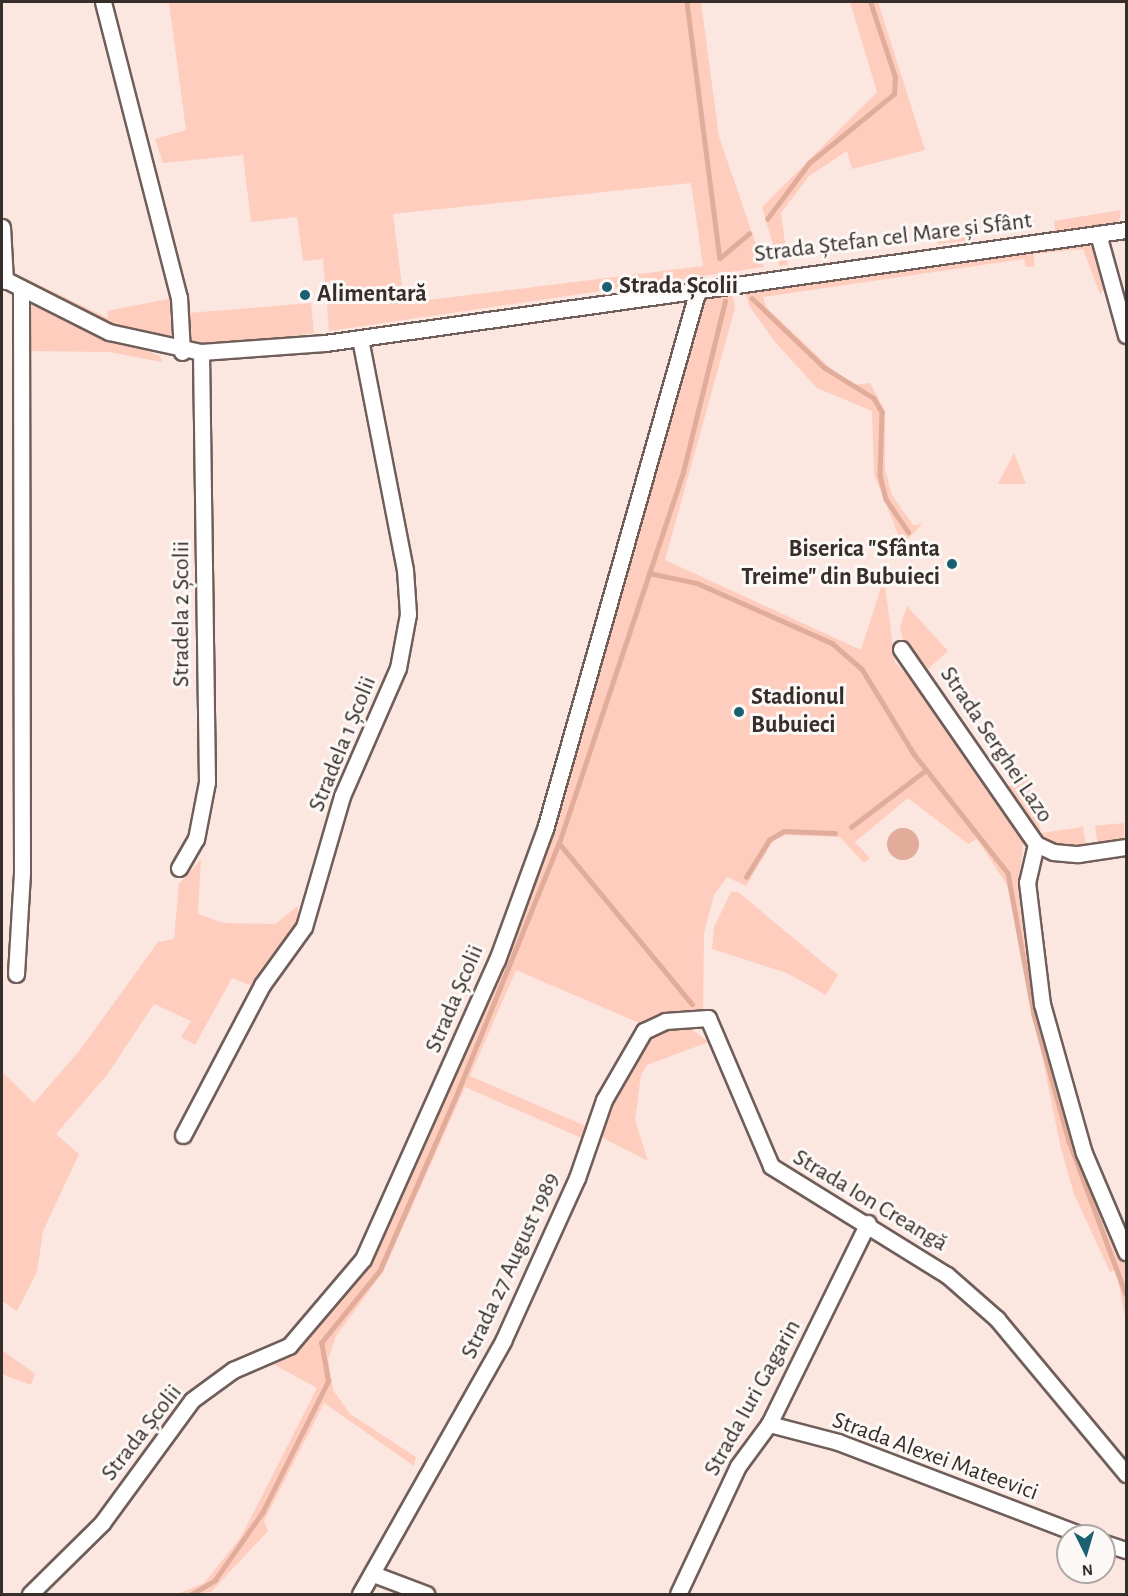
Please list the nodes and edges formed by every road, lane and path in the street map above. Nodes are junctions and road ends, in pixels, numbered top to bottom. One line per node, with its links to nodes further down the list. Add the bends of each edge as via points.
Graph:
1 (103, 2): 10 (street, via 179,297)
2 (2, 227): 5 (street)
3 (1126, 230): 4 (street, Strada Ștefan cel Mare și Sfânt)
4 (1098, 234): 6 (street, Strada Ștefan cel Mare și Sfânt); 8 (street)
5 (3, 280): 7 (street, Strada Ștefan cel Mare și Sfânt)
6 (699, 286): 9 (street, Strada Ștefan cel Mare și Sfânt); 25 (street, Strada Școlii, via 545,829 497,960 363,1259 290,1346 233,1370 192,1400 102,1523)
7 (21, 290): 10 (street, Strada Ștefan cel Mare și Sfânt, via 109,332); 16 (street, via 22,873)
8 (1126, 335)
9 (360, 338): 11 (street, Strada Ștefan cel Mare și Sfânt); 18 (street, Stradela 1 Școlii, via 405,570 408,614 398,668 342,796 304,927 262,985)
10 (182, 352): 11 (street, Strada Ștefan cel Mare și Sfânt)
11 (201, 352): 15 (street, Stradela 2 Școlii, via 207,782 196,839)
12 (901, 649): 13 (street, Strada Serghei Lazo)
13 (1036, 843): 14 (street, via 1053,852 1078,854); 20 (street, Strada Serghei Lazo, via 1027,882 1042,1004 1084,1153)
14 (1126, 847)
15 (179, 868)
16 (16, 974)
17 (708, 1017): 19 (street, Strada Ion Creangă, via 759,1150 771,1167); 24 (street, Strada 27 August 1989, via 664,1021 644,1030 604,1100 577,1178 503,1341)
18 (183, 1135)
19 (868, 1223): 21 (street, Strada Iuri Gagarin); 22 (street, Strada Ion Creangă, via 917,1252 997,1319)
20 (1126, 1252)
21 (769, 1424): 23 (street, Strada Alexei Mateevici, via 838,1442); 28 (street, Strada Iuri Gagarin, via 738,1466)
22 (1126, 1474)
23 (1056, 1525)
24 (373, 1574): 26 (street, Strada 27 August 1989); 27 (street)
25 (30, 1594)
26 (360, 1594)
27 (426, 1594)
28 (678, 1594)

